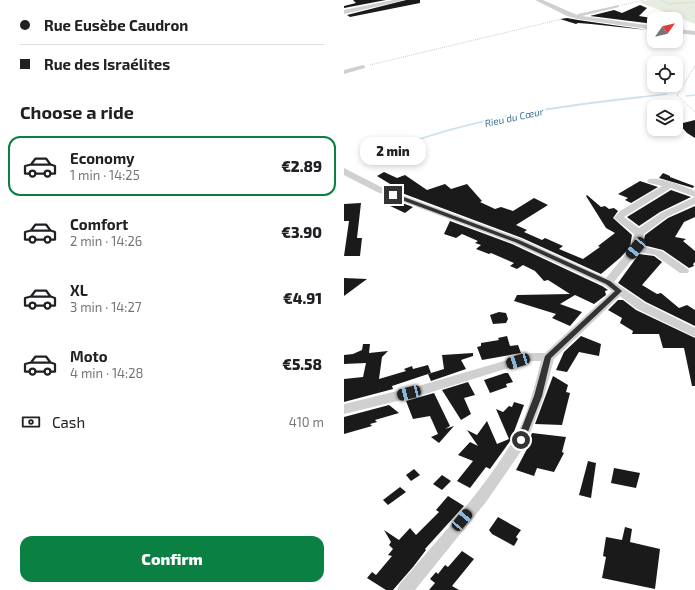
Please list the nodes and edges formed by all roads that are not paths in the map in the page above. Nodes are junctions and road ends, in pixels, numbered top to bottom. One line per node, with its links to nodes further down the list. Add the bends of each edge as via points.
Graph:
1 (402, 0): 4 (street)
2 (538, 0): 5 (street)
3 (617, 6): 5 (street)
4 (344, 12)
5 (572, 16): 6 (street)
6 (647, 27)
7 (683, 32): 8 (street)
8 (695, 33)
9 (363, 67): 10 (street)
10 (344, 72)
11 (345, 172): 13 (street); 20 (street, via 380,190 517,241)
12 (652, 181): 14 (street)
13 (344, 184)
14 (670, 185): 15 (street); 17 (street, via 623,213 619,218)
15 (695, 194)
16 (695, 200): 17 (street, via 664,215)
17 (640, 233): 18 (street)
18 (636, 248): 19 (street, via 658,253); 20 (street)
19 (684, 271)
20 (608, 283): 21 (street)
21 (619, 291): 22 (street, via 641,306); 23 (street)
22 (695, 333)
23 (548, 357): 24 (street, via 532,356 422,390); 25 (street, via 538,396 521,440 481,498)
24 (344, 409)
25 (405, 590)

